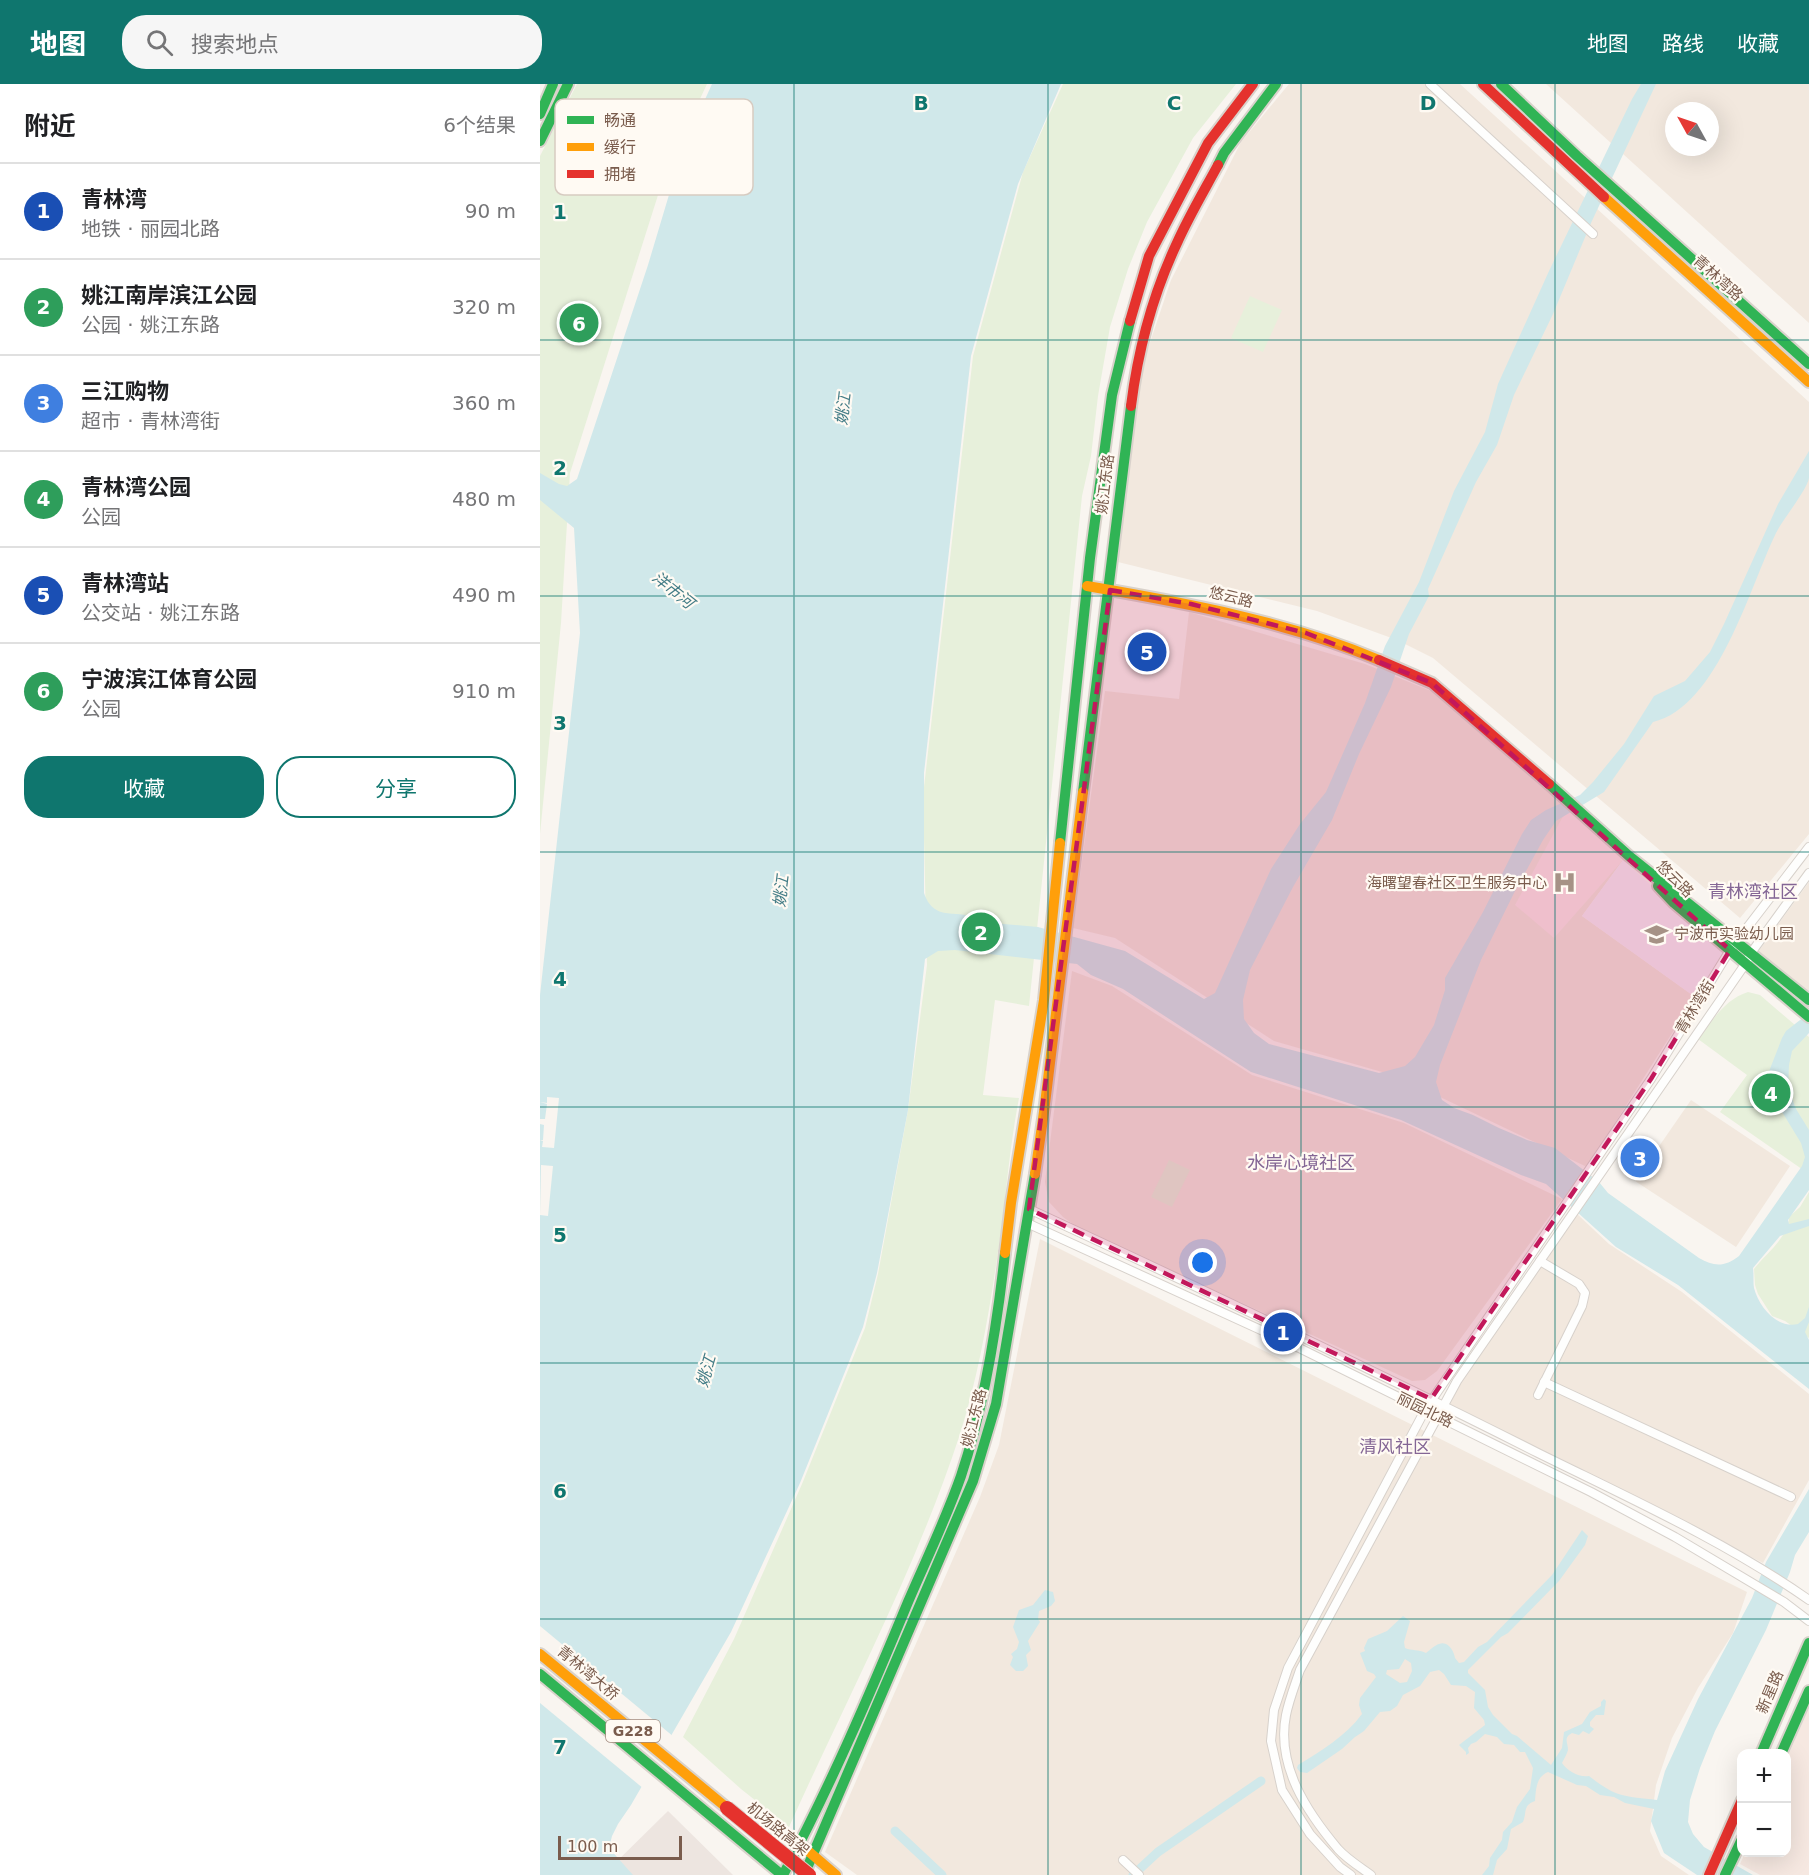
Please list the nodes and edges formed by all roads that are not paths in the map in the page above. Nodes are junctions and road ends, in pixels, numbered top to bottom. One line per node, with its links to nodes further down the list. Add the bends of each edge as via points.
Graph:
1 (554, 84): 10 (main road)
2 (568, 84): 8 (main road)
3 (1253, 84): 16 (main road, 姚江东路, via 1208,143 1149,256 1137,292 1112,395)
4 (1276, 84): 17 (main road, 姚江东路, via 1224,153 1177,243 1156,296 1136,365)
5 (1430, 84): 13 (street)
6 (1483, 84): 12 (main road, via 1577,173)
7 (1501, 84): 12 (main road, via 1577,156)
8 (561, 99)
9 (555, 110): 11 (main road)
10 (540, 114)
11 (540, 141)
12 (1609, 193): 14 (main road, 青林湾路); 15 (main road, 青林湾路)
13 (1593, 234)
14 (1809, 364)
15 (1809, 382)
16 (1087, 586): 17 (main road, 悠云路); 42 (main road, 姚江东路, via 1044,1000 982,1398 960,1476)
17 (1110, 590): 20 (main road, 悠云路, via 1191,604 1306,633 1432,683 1629,855 1674,903); 23 (main road, 姚江东路)
18 (1809, 847): 20 (street, 青林湾街)
19 (1809, 873): 21 (street, 青林湾街)
20 (1733, 946): 21 (main road, 悠云路); 27 (street, 青林湾街, via 1652,1079)
21 (1748, 958): 22 (main road, 悠云路); 24 (street, 青林湾街)
22 (1806, 1006)
23 (1028, 1216): 27 (street, 丽园北路); 29 (street, 丽园北路); 44 (main road, 姚江东路, via 996,1404 973,1481)
24 (1540, 1261): 25 (street, via 1579,1284 1585,1293); 28 (street, 青林湾街)
25 (1544, 1382): 26 (street); 31 (street)
26 (1538, 1395)
27 (1431, 1399): 28 (street, 丽园北路); 29 (street, 青林湾街)
28 (1444, 1406): 30 (street, 青林湾街); 32 (street, 丽园北路, via 1693,1530)
29 (1425, 1410): 30 (street, 丽园北路); 52 (street, 青林湾街, via 1288,1668 1274,1710 1271,1740 1282,1790 1310,1834)
30 (1438, 1416): 33 (street, 丽园北路, via 1675,1537); 53 (street, 青林湾街, via 1300,1670 1286,1716 1284,1742 1288,1767 1302,1800 1340,1850)
31 (1791, 1497)
32 (1809, 1600)
33 (1809, 1621)
34 (1809, 1643): 38 (main road, 新星路)
35 (540, 1654): 41 (main road, 青林湾大桥 / G228)
36 (540, 1674): 47 (main road, G228)
37 (1809, 1691): 39 (main road)
38 (1763, 1749)
39 (1782, 1749)
40 (1741, 1803): 46 (main road)
41 (727, 1808): 49 (main road, 机场路高架 / G228, bridge)
42 (800, 1844): 44 (main road); 47 (main road, 姚江东路)
43 (1737, 1850): 54 (main road)
44 (813, 1857): 48 (main road, 姚江东路); 50 (main road)
45 (1122, 1860): 51 (street)
46 (1710, 1874)
47 (783, 1875)
48 (804, 1875)
49 (808, 1875)
50 (836, 1875)
51 (1139, 1875)
52 (1351, 1875)
53 (1371, 1875)
54 (1725, 1875)

